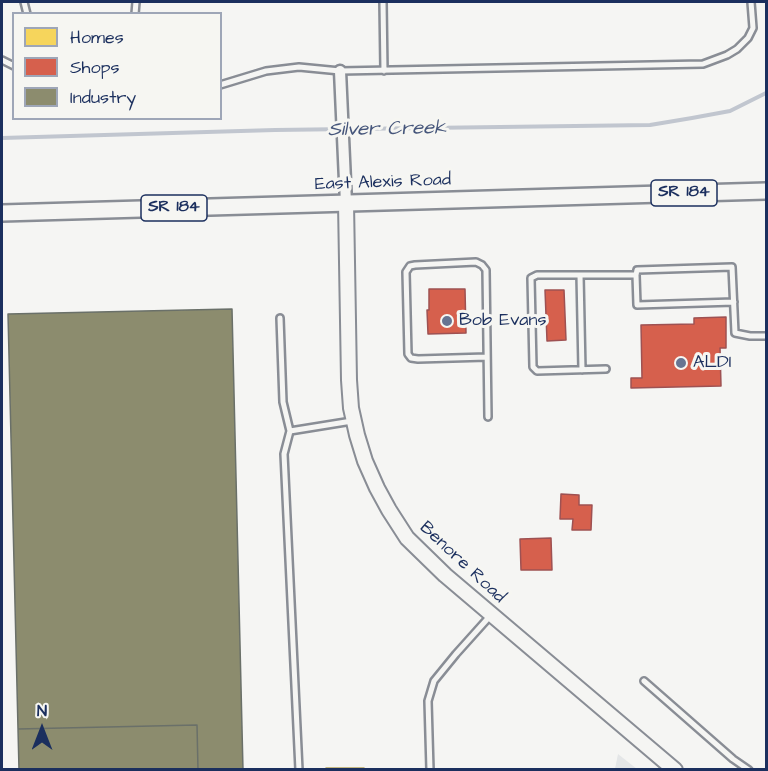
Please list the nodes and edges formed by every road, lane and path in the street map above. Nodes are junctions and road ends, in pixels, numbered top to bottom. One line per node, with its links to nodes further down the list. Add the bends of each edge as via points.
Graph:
1 (383, 2): 3 (lane)
2 (751, 2): 3 (lane, via 753,28 748,38 727,55 703,64)
3 (384, 71): 4 (lane)
4 (340, 72): 5 (lane, via 299,67 266,71); 7 (street)
5 (222, 84)
6 (766, 191): 7 (main road, East Alexis Road / SR 184)
7 (346, 203): 8 (main road, East Alexis Road / SR 184); 18 (main road, Benore Road, via 349,380)
8 (2, 213)
9 (580, 275): 10 (lane); 16 (lane); 16 (lane, via 531,278 533,367 537,371)
10 (636, 275): 11 (lane, via 637,305); 11 (lane, via 636,270 732,267)
11 (734, 302): 13 (lane, via 735,333)
12 (280, 318): 19 (lane, via 283,402)
13 (766, 336)
14 (487, 357): 14 (lane, via 486,270 482,265 476,262 410,266 406,272 411,358); 17 (lane)
15 (606, 369): 16 (lane)
16 (582, 370)
17 (488, 417)
18 (354, 421): 19 (lane); 20 (main road, Benore Road, via 377,488 407,538)
19 (290, 431): 22 (lane, via 284,454)
20 (491, 615): 23 (lane, via 434,681 428,701); 24 (main road, Benore Road)
21 (644, 681): 25 (lane)
22 (299, 770)
23 (430, 770)
24 (675, 770)
25 (749, 770)

